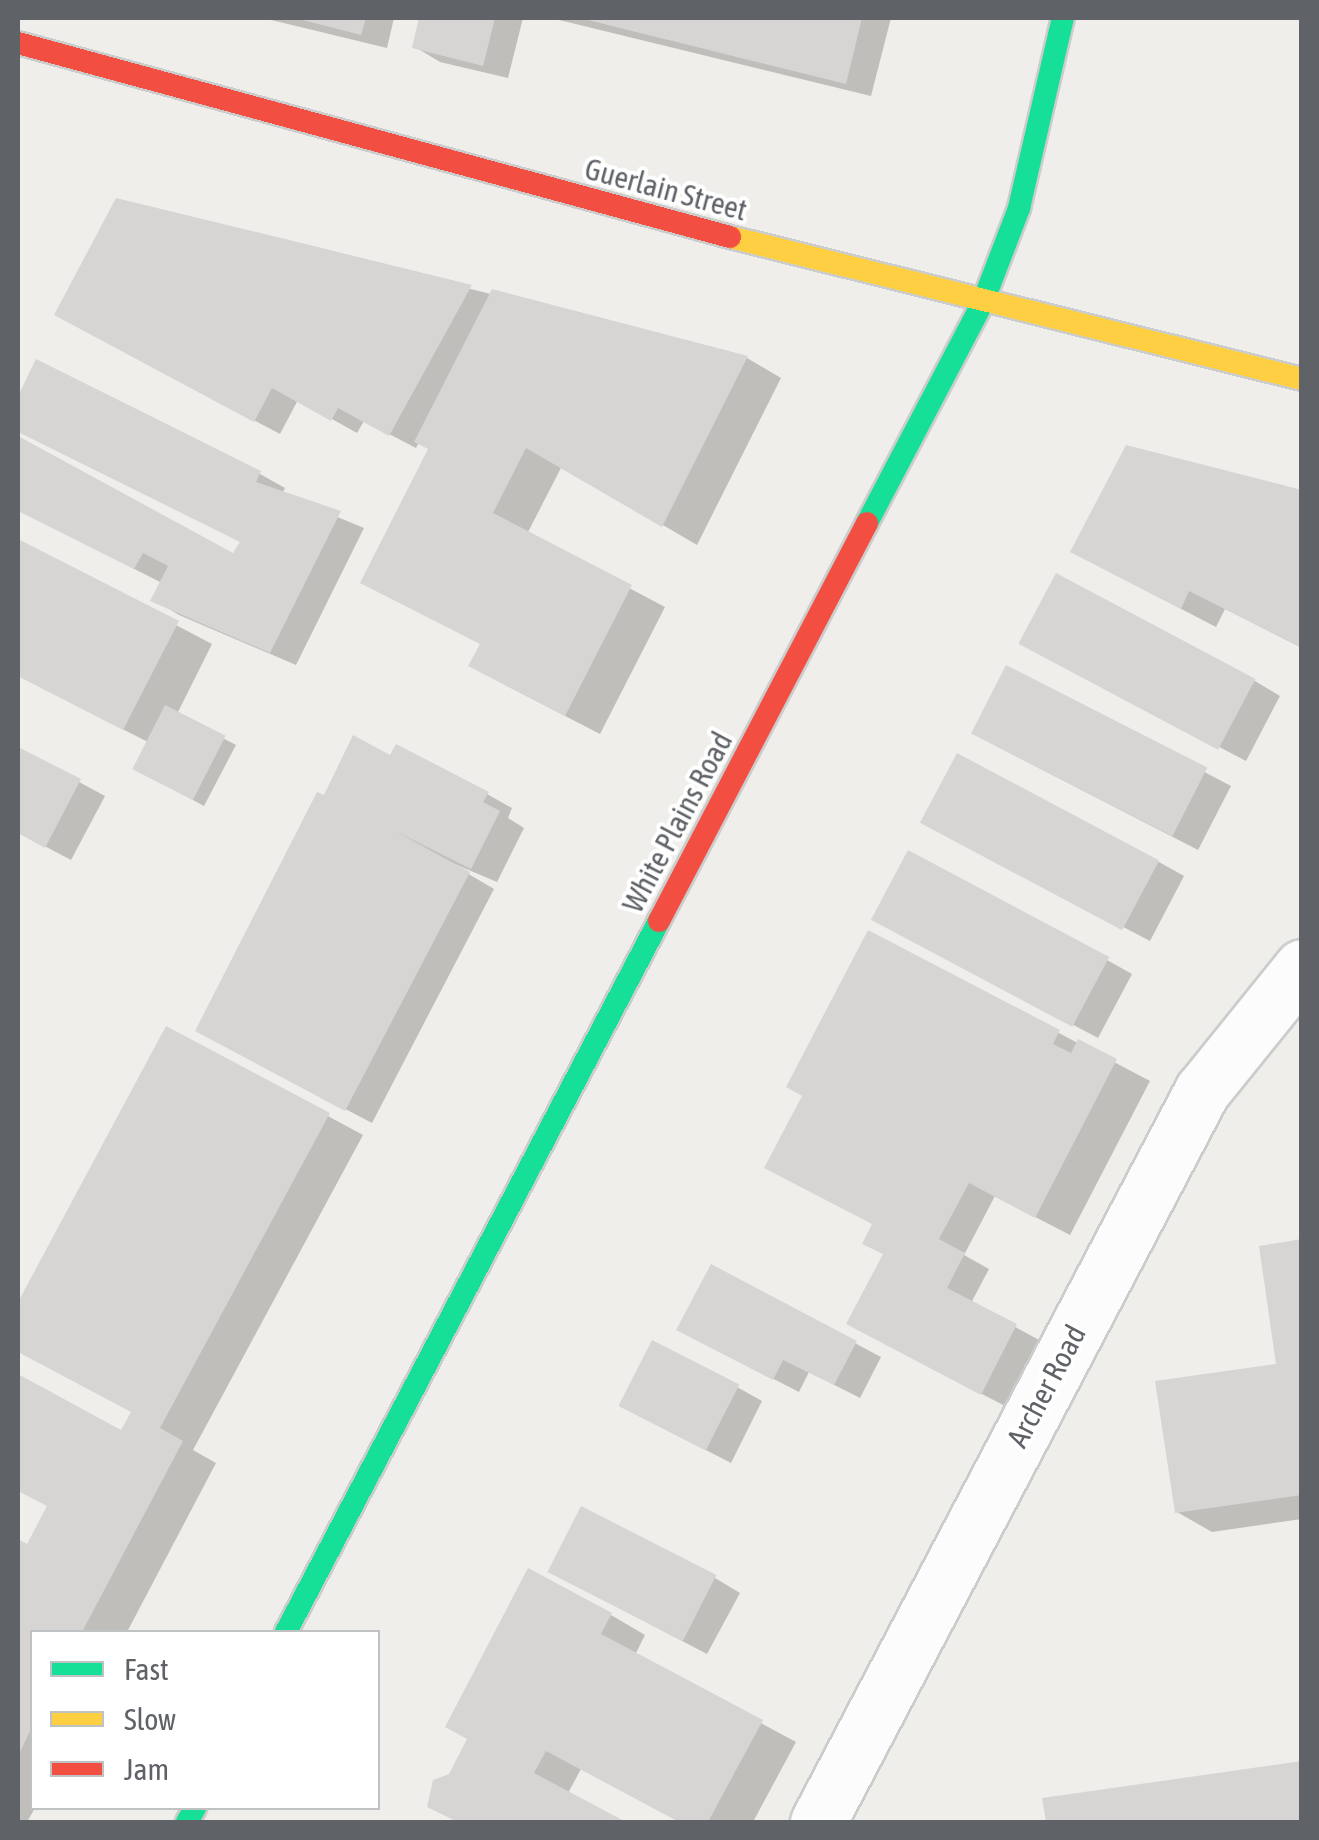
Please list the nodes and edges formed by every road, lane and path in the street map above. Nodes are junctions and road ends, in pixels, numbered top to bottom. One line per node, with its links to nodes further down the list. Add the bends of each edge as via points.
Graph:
1 (1064, 18): 3 (main road, White Plains Road, via 1019,208)
2 (18, 43): 3 (main road, Guerlain Street)
3 (983, 302): 4 (main road, Guerlain Street); 6 (main road, White Plains Road)
4 (1302, 379)
5 (1302, 967): 7 (street, Archer Road, via 1202,1092)
6 (287, 1630)
7 (818, 1822)

